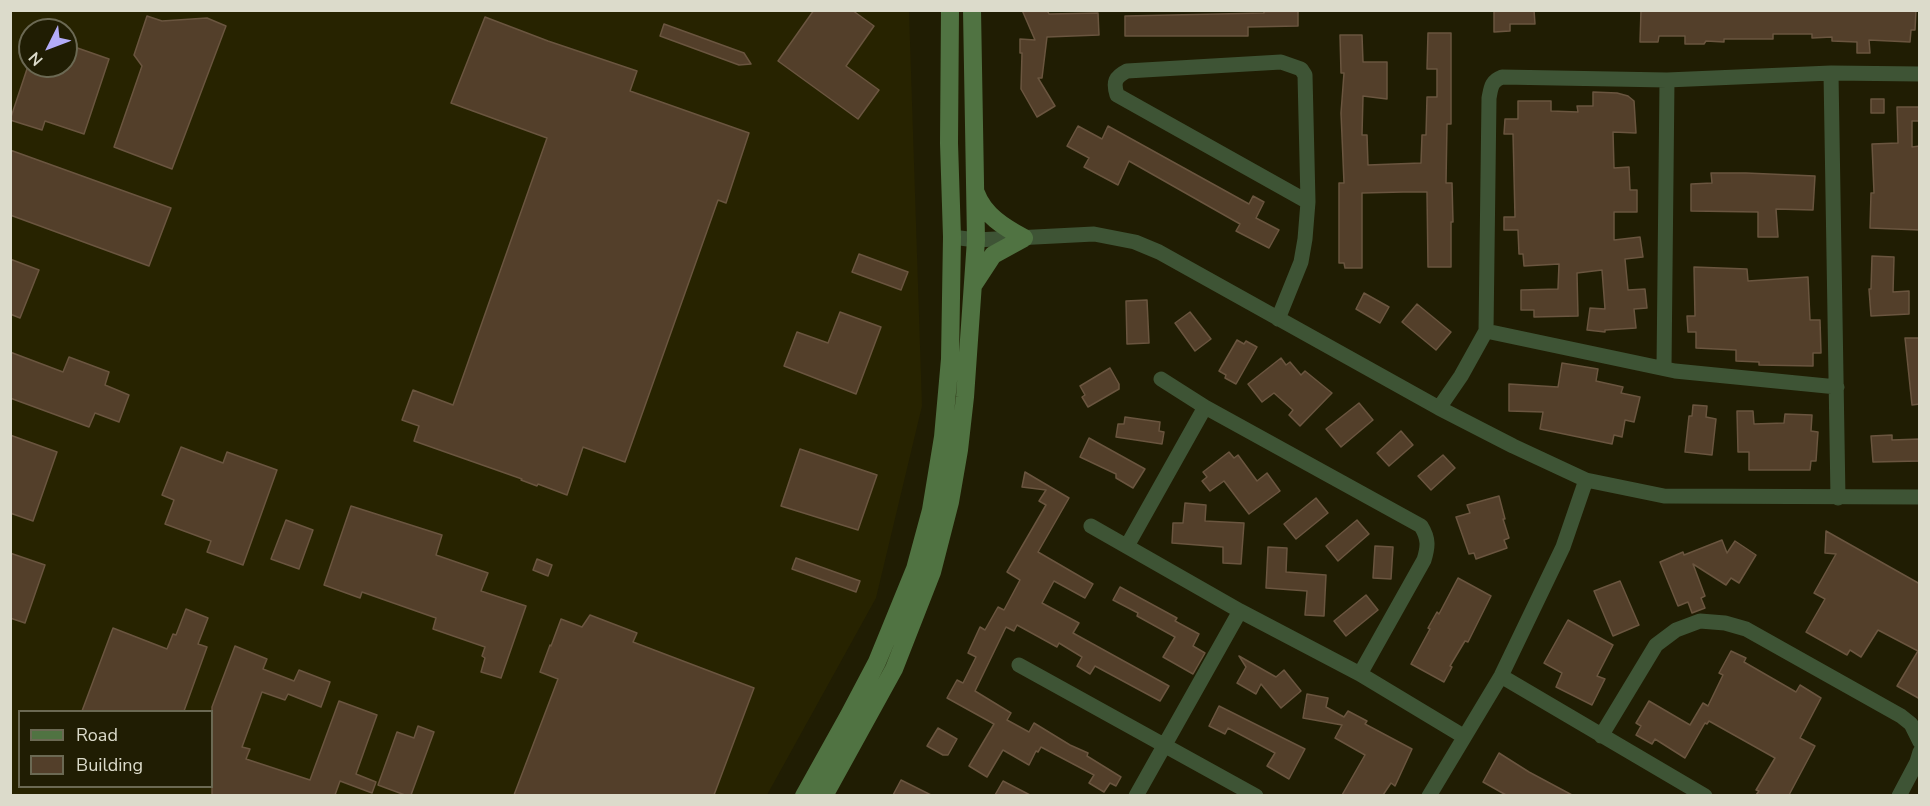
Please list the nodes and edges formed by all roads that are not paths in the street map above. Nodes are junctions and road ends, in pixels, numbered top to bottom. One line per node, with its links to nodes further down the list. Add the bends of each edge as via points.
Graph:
1 (950, 10): 8 (main road)
2 (972, 10): 6 (main road)
3 (1832, 73): 4 (street); 5 (street); 16 (street)
4 (1920, 74)
5 (1667, 80): 13 (street, via 1496,79 1489,98); 14 (street)
6 (975, 190): 9 (main road, via 988,213); 10 (main road)
7 (1308, 202): 7 (street, via 1305,75 1301,69 1281,62 1127,71 1117,76 1117,95); 12 (street, via 1301,262)
8 (952, 237): 10 (street); 25 (main road, via 950,359 931,510 915,569)
9 (1024, 238): 10 (street); 11 (main road, via 993,255); 12 (street, via 1094,234 1135,242)
10 (976, 240): 11 (main road)
11 (971, 290): 27 (main road, via 964,408 950,502 932,572)
12 (1278, 319): 18 (street)
13 (1486, 331): 14 (street); 18 (street)
14 (1664, 369): 16 (street)
15 (1161, 379): 17 (street)
16 (1837, 387): 21 (street)
17 (1205, 407): 23 (street); 28 (street, via 1421,526 1427,535 1425,561)
18 (1439, 408): 19 (street)
19 (1586, 480): 21 (street, via 1664,496); 29 (street, via 1563,548)
20 (1920, 497): 21 (street)
21 (1838, 498)
22 (1091, 526): 23 (street)
23 (1127, 546): 24 (street)
24 (1240, 611): 28 (street); 33 (street)
25 (877, 662): 27 (main road); 35 (main road)
26 (1020, 665): 33 (street)
27 (894, 669): 36 (main road)
28 (1360, 674): 30 (street)
29 (1501, 676): 30 (street); 31 (street)
30 (1463, 736): 39 (street)
31 (1601, 736): 32 (street, via 1656,645 1676,630 1700,621 1746,629 1900,716 1911,724); 40 (street)
32 (1920, 742)
33 (1165, 746): 37 (street); 38 (street)
34 (1920, 752): 41 (street)
35 (804, 795)
36 (824, 795)
37 (1136, 795)
38 (1256, 795)
39 (1429, 795)
40 (1705, 795)
41 (1899, 795)

